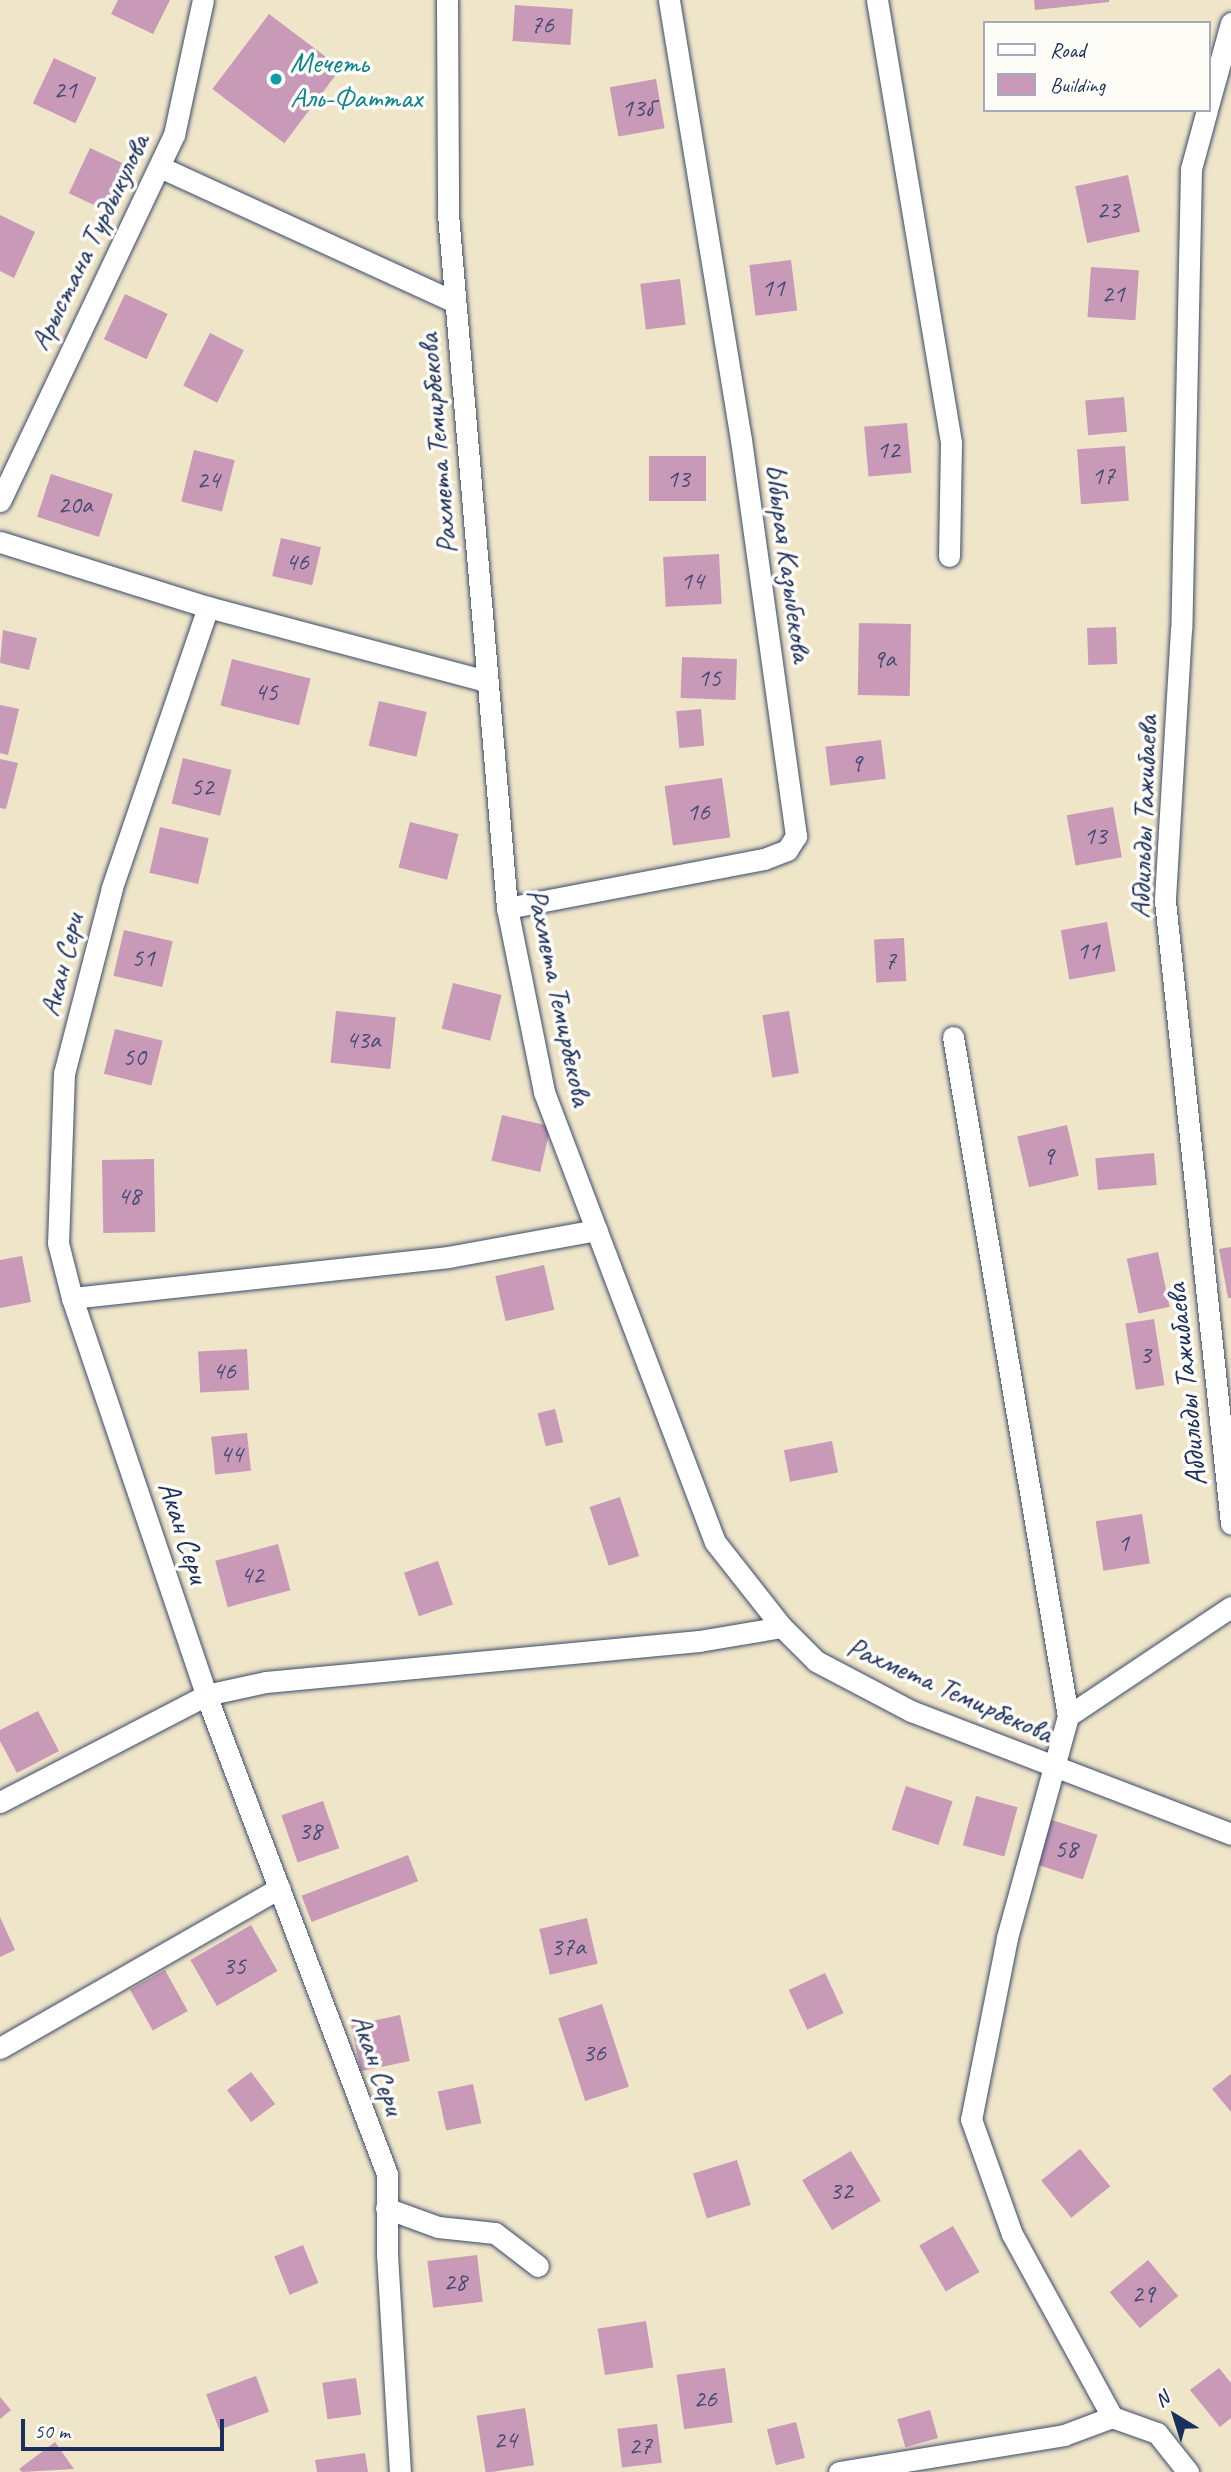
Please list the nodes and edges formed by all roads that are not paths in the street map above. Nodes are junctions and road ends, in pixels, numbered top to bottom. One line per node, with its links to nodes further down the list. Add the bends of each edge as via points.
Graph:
1 (203, 0): 8 (street, Арыстана Турдыкулова, via 174,135)
2 (447, 0): 9 (street, Рахмета Темирбекова, via 448,214)
3 (669, 0): 15 (street, Ыбырая Казыбекова, via 741,440 796,836 787,850 764,859)
4 (877, 0): 12 (street, via 951,443)
5 (1231, 23): 6 (street, Абдильды Тажибаева)
6 (1210, 101)
7 (1207, 112): 19 (street, Абдильды Тажибаева, via 1191,169 1181,629 1165,901)
8 (160, 167): 9 (street); 10 (street, Арыстана Турдыкулова)
9 (456, 302): 14 (street, Рахмета Темирбекова)
10 (0, 501)
11 (0, 542): 13 (street)
12 (949, 556)
13 (208, 607): 14 (street); 18 (street, Акан Сери, via 112,888 64,1073 58,1243)
14 (487, 681): 15 (street, Рахмета Темирбекова)
15 (507, 908): 17 (street, Рахмета Темирбекова, via 544,1091)
16 (953, 1037): 23 (street)
17 (597, 1230): 18 (street, via 448,1257); 21 (street, Рахмета Темирбекова, via 715,1542)
18 (72, 1298): 22 (street, Акан Сери)
19 (1231, 1524)
20 (1231, 1607): 23 (street)
21 (782, 1627): 22 (street, via 699,1641 266,1682); 24 (street, Рахмета Темирбекова, via 816,1661 887,1699)
22 (206, 1695): 25 (street); 27 (street, Акан Сери)
23 (1068, 1716): 24 (street)
24 (1052, 1767): 26 (street, Рахмета Темирбекова); 31 (street, via 1007,1938 971,2119 1012,2234)
25 (4, 1801)
26 (1231, 1833)
27 (279, 1888): 28 (street); 29 (street, Акан Сери, via 387,2174)
28 (0, 2048)
29 (386, 2208): 30 (street, via 438,2227 495,2233); 32 (street, Акан Сери)
30 (538, 2266)
31 (1112, 2417): 33 (street, via 1064,2435); 34 (street, via 1157,2433)
32 (400, 2472)
33 (839, 2472)
34 (1188, 2472)

